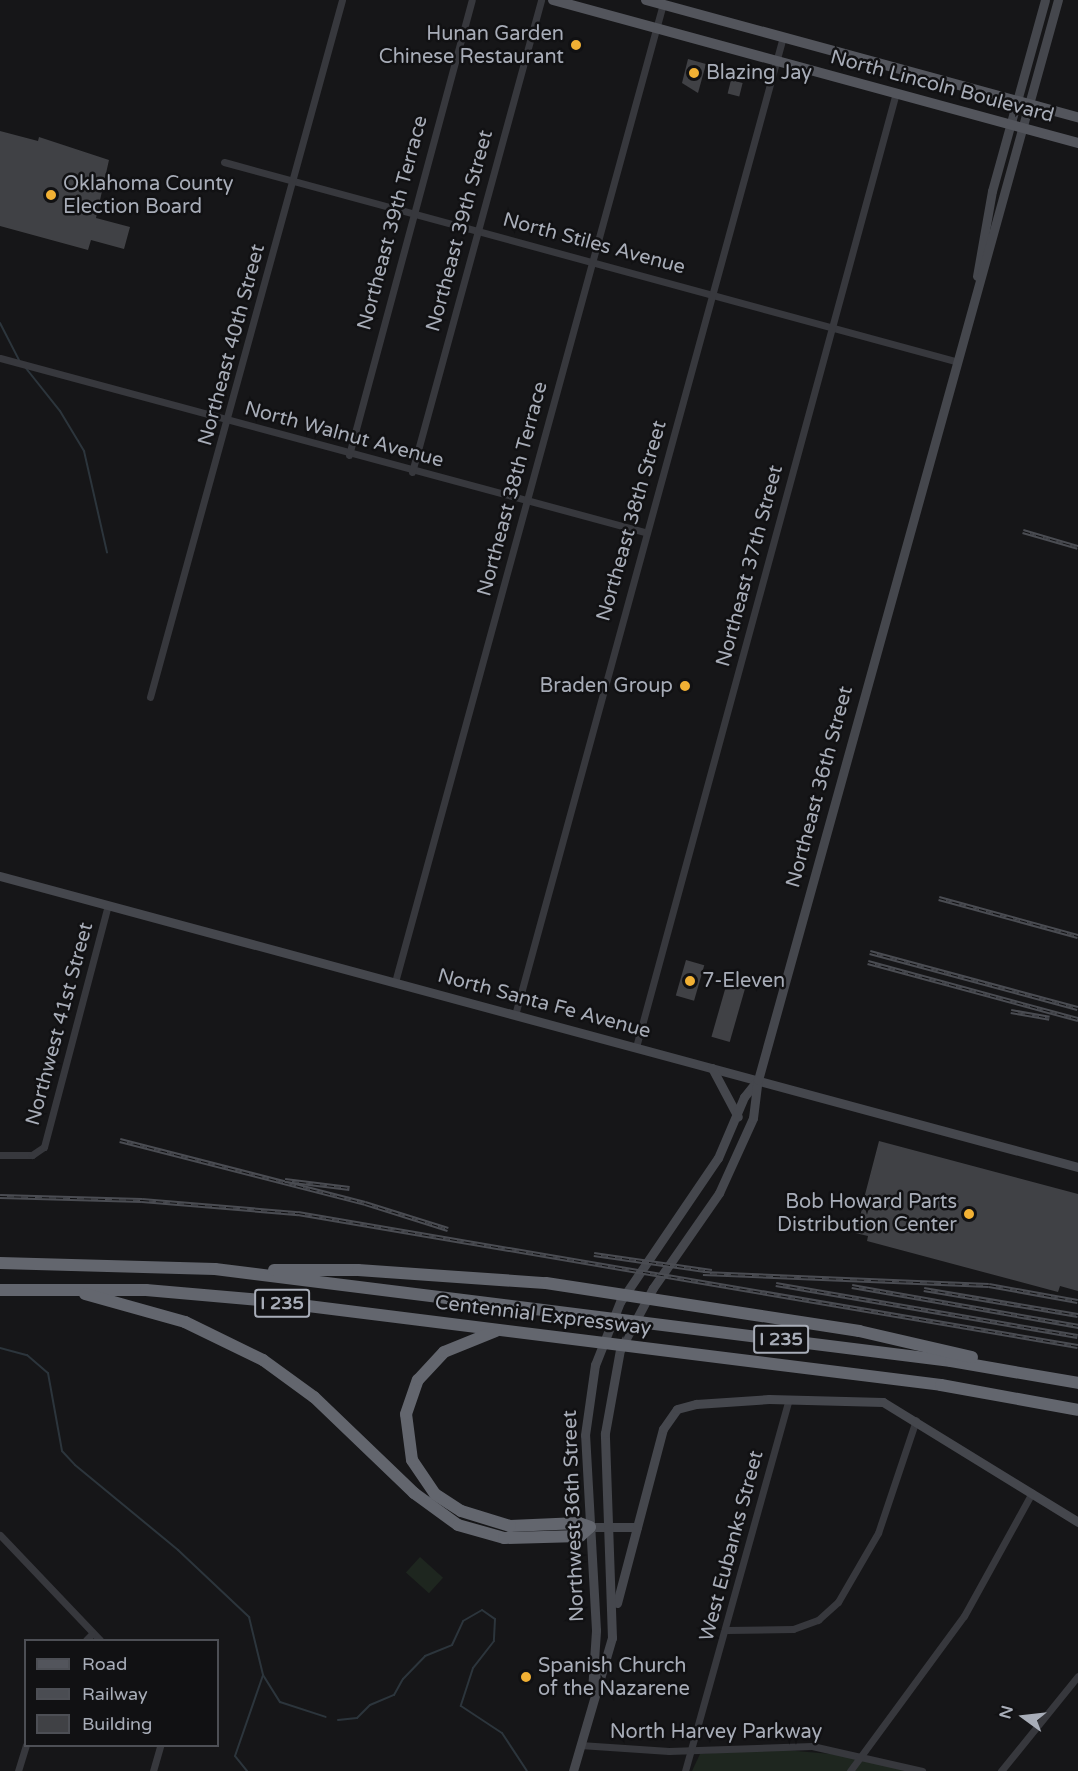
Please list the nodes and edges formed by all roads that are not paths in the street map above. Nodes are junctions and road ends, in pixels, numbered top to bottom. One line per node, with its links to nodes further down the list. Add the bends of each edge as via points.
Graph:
1 (342, 0): 20 (street, Northeast 40th Street)
2 (472, 0): 21 (street, Northeast 39th Terrace)
3 (541, 0): 22 (street, Northeast 39th Street)
4 (553, 0): 9 (main road, North Lincoln Boulevard)
5 (646, 0): 8 (main road, North Lincoln Boulevard)
6 (1045, 0): 13 (main road, Northeast 36th Street)
7 (1058, 0): 14 (main road, Northeast 36th Street)
8 (663, 4): 9 (street, Northeast 38th Terrace); 10 (main road, North Lincoln Boulevard)
9 (657, 29): 11 (main road, North Lincoln Boulevard); 23 (street, Northeast 38th Terrace)
10 (783, 37): 11 (street, Northeast 38th Street); 13 (main road, North Lincoln Boulevard)
11 (777, 61): 12 (main road, North Lincoln Boulevard); 25 (street, Northeast 38th Street)
12 (896, 93): 16 (main road, North Lincoln Boulevard); 26 (street, Northeast 37th Street)
13 (1017, 100): 14 (main road, North Lincoln Boulevard); 16 (main road, Northeast 36th Street)
14 (1031, 104): 15 (main road, North Lincoln Boulevard); 17 (main road, Northeast 36th Street)
15 (1078, 117)
16 (1010, 125): 17 (main road, North Lincoln Boulevard); 24 (main road, Northeast 36th Street, via 988,206)
17 (1024, 129): 18 (main road, North Lincoln Boulevard); 24 (main road, Northeast 36th Street)
18 (1078, 143)
19 (224, 162): 20 (street, North Stiles Avenue)
20 (294, 180): 21 (street, North Stiles Avenue); 29 (street, Northeast 40th Street)
21 (412, 212): 22 (street, North Stiles Avenue); 30 (street, Northeast 39th Terrace)
22 (477, 229): 23 (street, North Stiles Avenue); 31 (street, Northeast 39th Street)
23 (594, 262): 25 (street, North Stiles Avenue); 32 (street, Northeast 38th Terrace)
24 (976, 285): 28 (main road, Northeast 36th Street)
25 (714, 293): 26 (street, North Stiles Avenue); 33 (street, Northeast 38th Street)
26 (832, 327): 28 (street, North Stiles Avenue); 39 (street, Northeast 37th Street)
27 (0, 358): 29 (street, North Walnut Avenue)
28 (955, 361): 41 (main road, Northeast 36th Street)
29 (229, 421): 30 (street, North Walnut Avenue); 34 (street, Northeast 40th Street)
30 (349, 455): 31 (street, North Walnut Avenue)
31 (412, 472): 32 (street, North Walnut Avenue)
32 (527, 500): 33 (street, North Walnut Avenue); 37 (street, Northeast 38th Terrace)
33 (645, 532): 38 (street, Northeast 38th Street)
34 (150, 697)
35 (0, 876): 36 (main road, North Santa Fe Avenue)
36 (108, 905): 37 (main road, North Santa Fe Avenue); 43 (street, Northwest 41st Street, via 41,1151)
37 (395, 982): 38 (main road, North Santa Fe Avenue)
38 (515, 1015): 39 (main road, North Santa Fe Avenue)
39 (636, 1047): 40 (main road, North Santa Fe Avenue)
40 (712, 1068): 41 (main road, North Santa Fe Avenue); 42 (main road)
41 (758, 1080): 42 (main road, Northwest 36th Street, via 744,1097); 44 (main road, North Santa Fe Avenue); 50 (main road, Northeast 36th Street, via 759,1102 736,1161)
42 (738, 1117): 49 (main road, Northwest 36th Street, via 707,1175)
43 (0, 1155)
44 (1078, 1167)
45 (0, 1263): 46 (highway, Centennial Expressway / I 235)
46 (215, 1269): 49 (highway, via 452,1276); 52 (highway, Centennial Expressway / I 235)
47 (63, 1289): 48 (highway, Centennial Expressway / I 235); 51 (highway, Centennial Expressway / I 235, via 200,1294); 60 (highway, via 185,1322 263,1360 314,1397 414,1493 458,1525 515,1539 580,1536)
48 (0, 1290)
49 (624, 1295): 50 (highway); 60 (main road, Northwest 36th Street, via 599,1352 588,1402)
50 (646, 1299): 52 (highway, via 869,1333); 59 (main road, Northwest 36th Street, via 624,1342 608,1402)
51 (499, 1330): 55 (highway, Centennial Expressway / I 235, via 981,1391); 60 (highway, via 444,1352 418,1380 406,1425 417,1472 447,1504 476,1518 510,1526 579,1523)
52 (1060, 1379): 53 (highway, Centennial Expressway / I 235)
53 (1078, 1383)
54 (789, 1399): 56 (main road, via 874,1400); 61 (main road, via 704,1403 677,1409 659,1439); 64 (street, West Eubanks Street)
55 (1078, 1410)
56 (916, 1419): 57 (main road); 64 (street, via 878,1533 838,1602 818,1620 793,1629)
57 (1032, 1493): 58 (main road); 74 (street, via 964,1616)
58 (1078, 1522)
59 (610, 1525): 60 (main road); 61 (main road); 63 (main road, Northwest 36th Street)
60 (590, 1527): 69 (main road, Northwest 36th Street, via 596,1630)
61 (637, 1527): 63 (main road)
62 (1, 1540): 65 (street)
63 (614, 1611): 69 (main road, Northwest 36th Street, via 609,1653)
64 (727, 1630): 73 (street, West Eubanks Street)
65 (92, 1634): 66 (street); 67 (street)
66 (88, 1639)
67 (98, 1639)
68 (1078, 1676): 81 (street)
69 (590, 1708): 70 (main road, Northwest 36th Street)
70 (580, 1745): 73 (street, North Harvey Parkway, via 624,1751); 77 (main road, Northwest 36th Street)
71 (25, 1747): 75 (street)
72 (160, 1747): 76 (street)
73 (693, 1750): 74 (street, North Harvey Parkway, via 783,1745); 78 (street, West Eubanks Street)
74 (860, 1754): 79 (street); 80 (street, North Harvey Parkway)
75 (18, 1771)
76 (153, 1771)
77 (573, 1771)
78 (686, 1771)
79 (850, 1771)
80 (922, 1771)
81 (1001, 1771)

